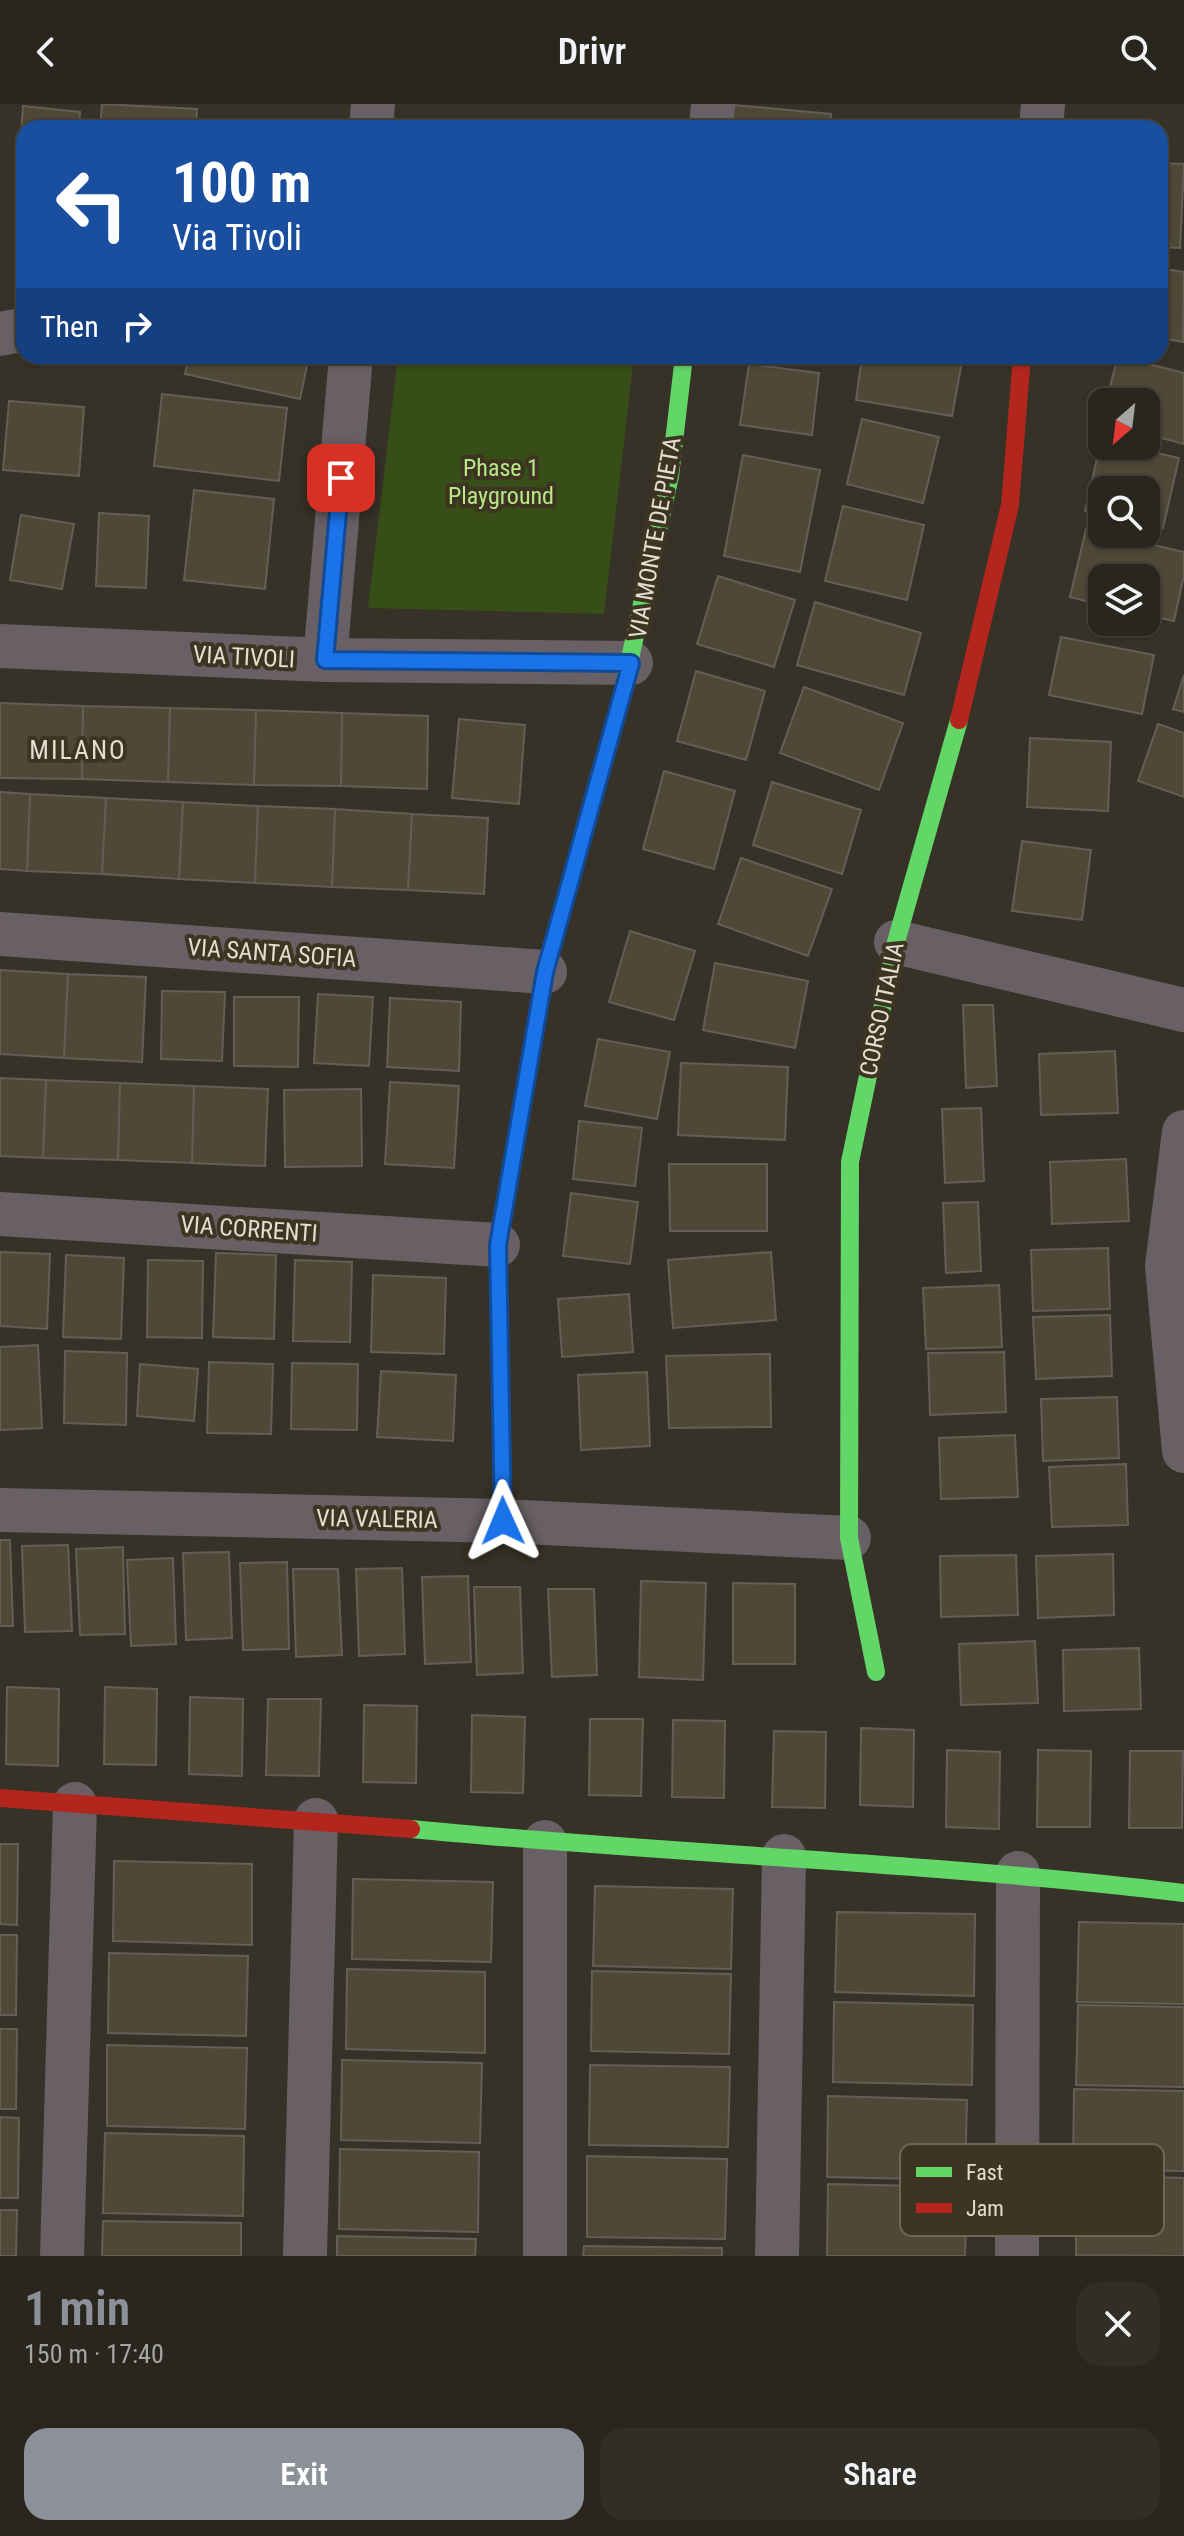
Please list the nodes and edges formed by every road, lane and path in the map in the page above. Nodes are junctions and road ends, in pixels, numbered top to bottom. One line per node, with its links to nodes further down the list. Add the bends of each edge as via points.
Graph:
1 (350, 364): 5 (street)
2 (683, 364): 6 (street, VIA MONTE DE PIETA, via 670,476)
3 (1021, 364): 8 (street, CORSO ITALIA, via 1010,505 945,776)
4 (0, 646): 5 (street, VIA TIVOLI)
5 (325, 660): 6 (street, VIA TIVOLI)
6 (631, 663): 9 (street, VIA MONTE DE PIETA)
7 (0, 934): 9 (street, VIA SANTA SOFIA)
8 (896, 942): 10 (street); 17 (street, CORSO ITALIA, via 850,1162)
9 (545, 972): 13 (street, VIA MONTE DE PIETA)
10 (1184, 1010)
11 (1184, 1132): 14 (street, via 1167,1266)
12 (0, 1214): 13 (street, VIA CORRENTI)
13 (498, 1245): 16 (street, VIA MONTE DE PIETA)
14 (1184, 1451)
15 (0, 1510): 16 (street, VIA VALERIA)
16 (503, 1521): 17 (street, VIA VALERIA)
17 (849, 1538): 18 (street, CORSO ITALIA)
18 (876, 1672)
19 (0, 1798): 20 (street)
20 (75, 1804): 21 (street); 28 (street)
21 (316, 1820): 22 (street); 29 (street)
22 (545, 1842): 23 (street); 30 (street)
23 (784, 1856): 24 (street); 31 (street)
24 (1018, 1873): 25 (street); 26 (street)
25 (1184, 1893)
26 (1017, 2144)
27 (1017, 2236): 32 (street)
28 (62, 2256)
29 (305, 2256)
30 (545, 2256)
31 (777, 2256)
32 (1017, 2256)

